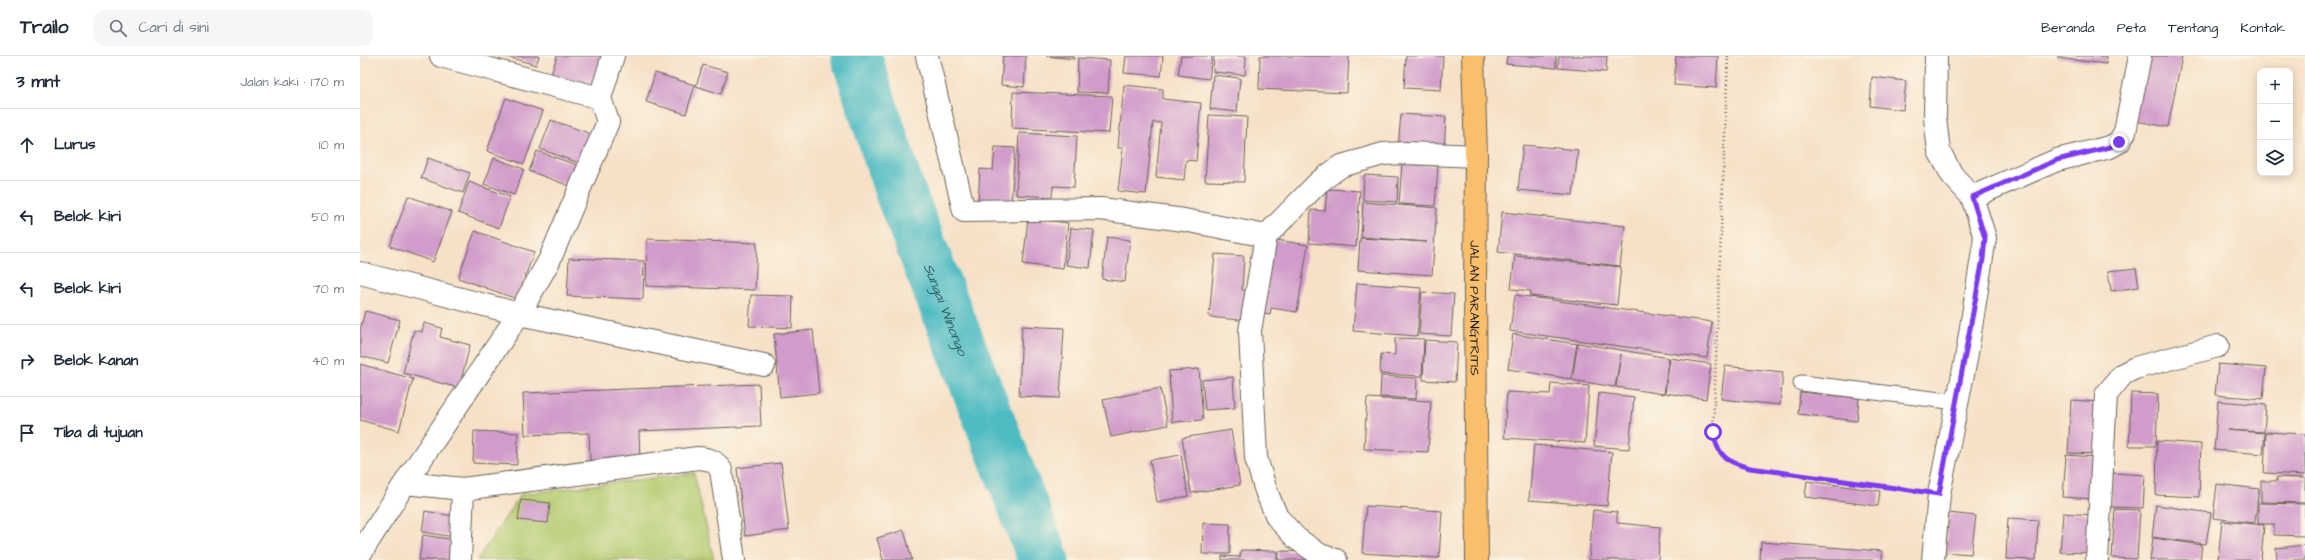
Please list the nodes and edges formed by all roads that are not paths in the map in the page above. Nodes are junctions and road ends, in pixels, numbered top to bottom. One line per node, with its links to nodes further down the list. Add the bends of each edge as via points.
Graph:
1 (441, 56): 7 (street)
2 (612, 56): 7 (street)
3 (927, 56): 10 (street, via 964,211 1101,209 1184,220)
4 (1473, 56): 8 (main road, JALAN PARANGTRITIS)
5 (1936, 56): 9 (street, via 1935,118 1939,151 1952,175)
6 (2140, 56): 9 (street, via 2125,132 2119,142 2110,147 2057,160)
7 (600, 98): 12 (street, via 608,122 549,261)
8 (1476, 156): 10 (street, via 1383,154 1341,166 1319,182); 23 (main road, JALAN PARANGTRITIS)
9 (1972, 197): 16 (street, via 1985,238)
10 (1266, 236): 22 (street, via 1250,331 1256,458 1277,517 1296,538 1320,555)
11 (360, 273): 12 (street)
12 (519, 314): 14 (street); 17 (street)
13 (2218, 346): 25 (street, via 2135,368 2123,374 2106,395)
14 (764, 365)
15 (1801, 383): 16 (lane)
16 (1957, 402): 24 (street, via 1939,494)
17 (405, 482): 18 (street); 19 (street)
18 (463, 489): 20 (street); 21 (street, via 698,458 709,459 717,463 721,470)
19 (360, 554)
20 (460, 560)
21 (734, 560)
22 (1336, 560)
23 (1477, 560)
24 (1933, 560)
25 (2097, 560)

